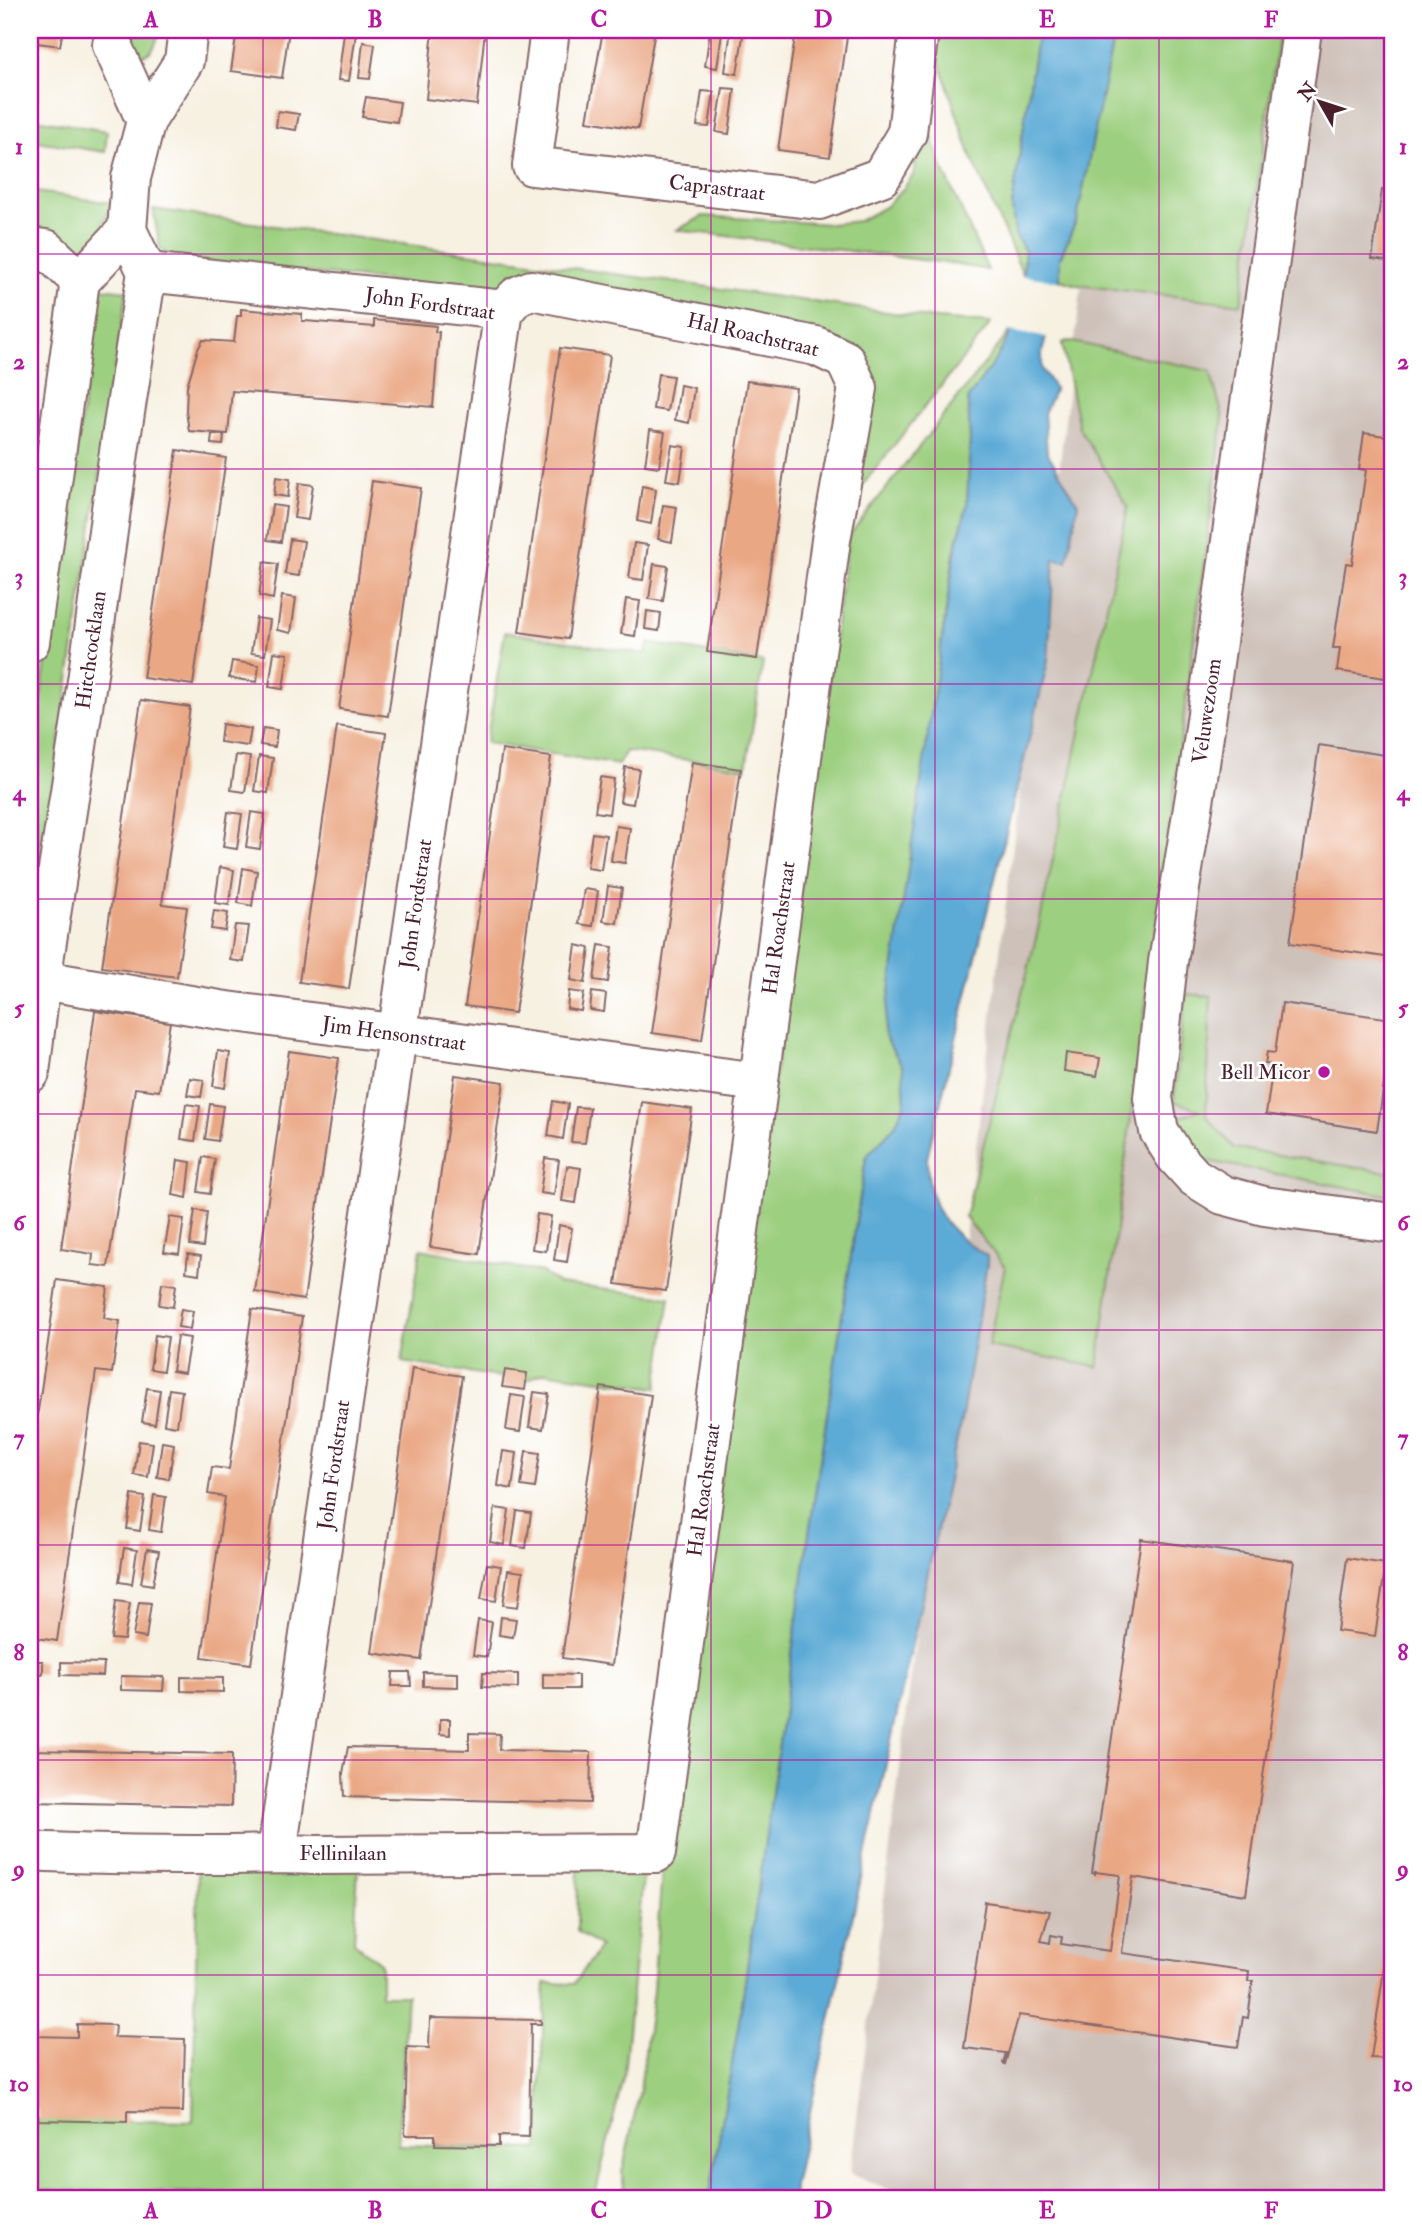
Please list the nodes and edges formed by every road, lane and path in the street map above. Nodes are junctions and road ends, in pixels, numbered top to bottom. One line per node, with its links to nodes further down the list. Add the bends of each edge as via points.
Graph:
1 (115, 30): 6 (street, via 112,45)
2 (188, 30): 6 (street, via 184,61)
3 (550, 30): 4 (street, Caprastraat, via 531,166 819,200 881,177 907,133)
4 (919, 30)
5 (1302, 30): 17 (street, Veluwezoom, via 1199,771 1168,962 1153,1098 1159,1131 1175,1156 1194,1177 1223,1195 1264,1206)
6 (146, 121): 7 (street, via 131,178)
7 (127, 230): 9 (street); 10 (street)
8 (30, 247): 10 (street, via 46,249)
9 (147, 272): 11 (street, John Fordstraat); 13 (street, Hitchcocklaan, via 88,681)
10 (80, 281): 12 (street)
11 (504, 310): 14 (street, John Fordstraat); 16 (street, Hal Roachstraat, via 517,296 531,290 816,346 845,360 858,388 831,540)
12 (30, 642)
13 (35, 979): 14 (street, Jim Hensonstraat); 15 (street, Hitchcocklaan)
14 (397, 1035): 16 (street, Jim Hensonstraat); 19 (street, John Fordstraat)
15 (30, 1073)
16 (758, 1082): 20 (street, Hal Roachstraat)
17 (1392, 1223)
18 (30, 1851): 19 (street, Fellinilaan, via 95,1855)
19 (277, 1852): 20 (street, Fellinilaan)
20 (656, 1853)

